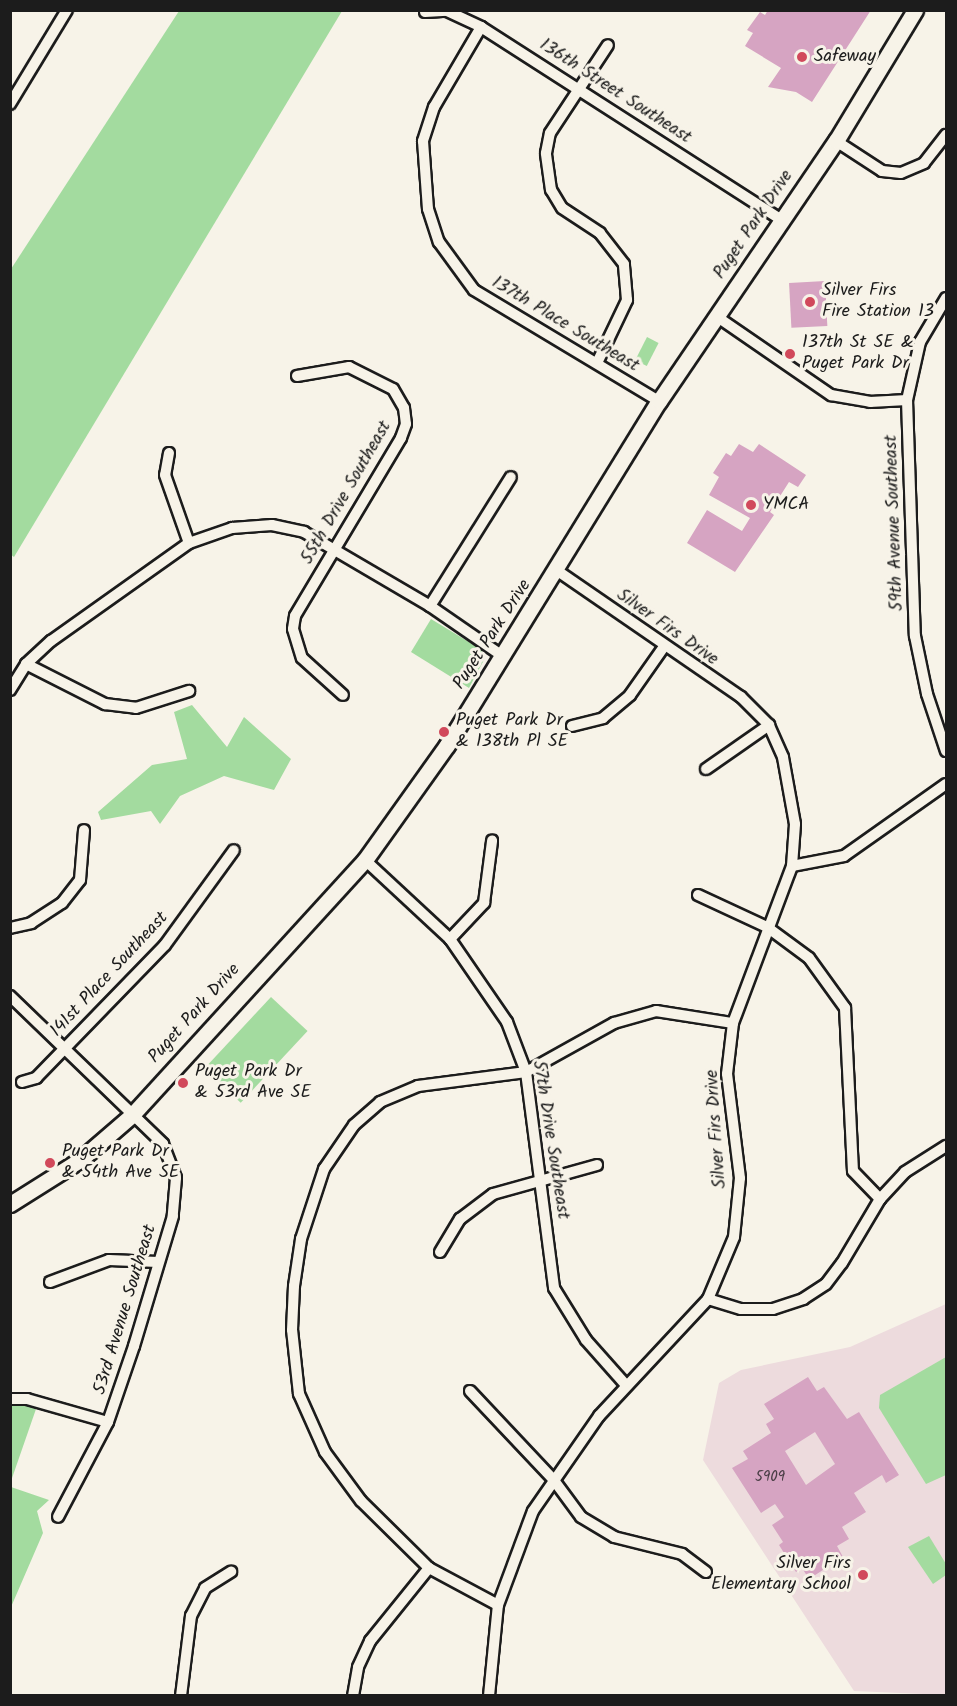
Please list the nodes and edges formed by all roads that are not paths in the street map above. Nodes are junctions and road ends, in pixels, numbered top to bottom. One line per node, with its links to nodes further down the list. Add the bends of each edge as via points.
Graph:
1 (67, 10): 7 (street)
2 (915, 10): 9 (street, Puget Park Drive)
3 (425, 12): 4 (street, 136th Street Southeast, via 447,11)
4 (481, 27): 6 (street, 136th Street Southeast); 13 (street, 137th Place Southeast, via 434,107 423,141 429,209 439,242 474,290)
5 (608, 45): 6 (street)
6 (580, 89): 10 (street, 136th Street Southeast); 13 (street, via 550,133 546,171 562,208 616,249 627,279 627,300)
7 (10, 104)
8 (946, 135): 9 (street, via 924,163 901,173 882,171)
9 (836, 141): 10 (street, Puget Park Drive)
10 (780, 219): 12 (street, Puget Park Drive)
11 (946, 298): 15 (street, 59th Avenue Southeast, via 920,342)
12 (716, 316): 15 (street, via 831,395 870,402); 16 (street, Puget Park Drive)
13 (597, 363): 16 (street, 137th Place Southeast)
14 (297, 376): 20 (street, 55th Drive Southeast, via 349,367 393,389 404,408 401,438)
15 (907, 400): 31 (street, 59th Avenue Southeast, via 915,636 927,694)
16 (659, 401): 21 (street, Puget Park Drive)
17 (169, 453): 19 (street, via 165,476)
18 (510, 477): 22 (street)
19 (189, 543): 20 (street, via 232,528 272,525 303,532); 25 (street)
20 (333, 550): 22 (street); 28 (street, 55th Drive Southeast, via 295,616 293,629 302,658)
21 (558, 570): 23 (street, Silver Firs Drive); 24 (street, Puget Park Drive)
22 (430, 606): 24 (street)
23 (663, 648): 29 (street, via 621,703 603,718); 30 (street, Silver Firs Drive, via 741,697)
24 (501, 655): 37 (street, Puget Park Drive, via 447,745)
25 (26, 664): 26 (street); 27 (street, via 105,704 136,708)
26 (10, 690)
27 (189, 691)
28 (343, 695)
29 (572, 726)
30 (769, 726): 32 (street); 38 (street, Silver Firs Drive, via 783,757 791,795 795,824)
31 (946, 751)
32 (706, 769)
33 (946, 784): 38 (street, via 844,856)
34 (84, 830): 41 (street, via 80,880 62,903 31,923)
35 (492, 842): 42 (street, via 484,903)
36 (234, 850): 45 (street, 141st Place Southeast, via 165,945)
37 (365, 860): 42 (street, 57th Drive Southeast); 48 (street, Puget Park Drive, via 258,972)
38 (792, 866): 40 (street, Silver Firs Drive)
39 (698, 895): 40 (street)
40 (767, 927): 44 (street, Silver Firs Drive); 52 (street, via 810,958 844,1008 853,1171)
41 (10, 928)
42 (450, 939): 46 (street, 57th Drive Southeast, via 507,1022)
43 (10, 996): 45 (street, 53rd Avenue Southeast)
44 (733, 1023): 46 (street, via 656,1011 614,1023); 57 (street, Silver Firs Drive, via 727,1074 740,1178 734,1237)
45 (64, 1050): 47 (street, 141st Place Southeast, via 36,1078); 48 (street, 53rd Avenue Southeast)
46 (526, 1072): 51 (street, 57th Drive Southeast); 64 (street, via 418,1086 380,1102 354,1125 324,1169 301,1239 292,1330 299,1394 325,1452 361,1502)
47 (22, 1082)
48 (132, 1115): 53 (street, Puget Park Drive, via 80,1160); 55 (street, 53rd Avenue Southeast, via 163,1144 176,1178 173,1216)
49 (946, 1146): 52 (street, via 905,1172)
50 (597, 1165): 51 (street)
51 (543, 1180): 54 (street, via 493,1194 460,1218); 58 (street, 57th Drive Southeast, via 554,1288 586,1340)
52 (880, 1199): 57 (street, via 837,1270 803,1299 772,1310 741,1309)
53 (10, 1204)
54 (440, 1252)
55 (158, 1262): 56 (street, via 109,1260); 61 (street, 53rd Avenue Southeast)
56 (50, 1282)
57 (708, 1299): 58 (street, Silver Firs Drive)
58 (626, 1385): 62 (street, Silver Firs Drive)
59 (470, 1391): 62 (street)
60 (10, 1399): 61 (street)
61 (108, 1422): 63 (street, 53rd Avenue Southeast, via 71,1501)
62 (553, 1479): 66 (street, via 581,1517 614,1537 682,1554); 67 (street, Silver Firs Drive, via 515,1550)
63 (58, 1517)
64 (429, 1568): 67 (street); 69 (street, via 370,1641 358,1667)
65 (231, 1572): 68 (street, via 205,1588 191,1616)
66 (706, 1572)
67 (498, 1605): 70 (street, Silver Firs Drive)
68 (181, 1695)
69 (353, 1695)
70 (489, 1695)

